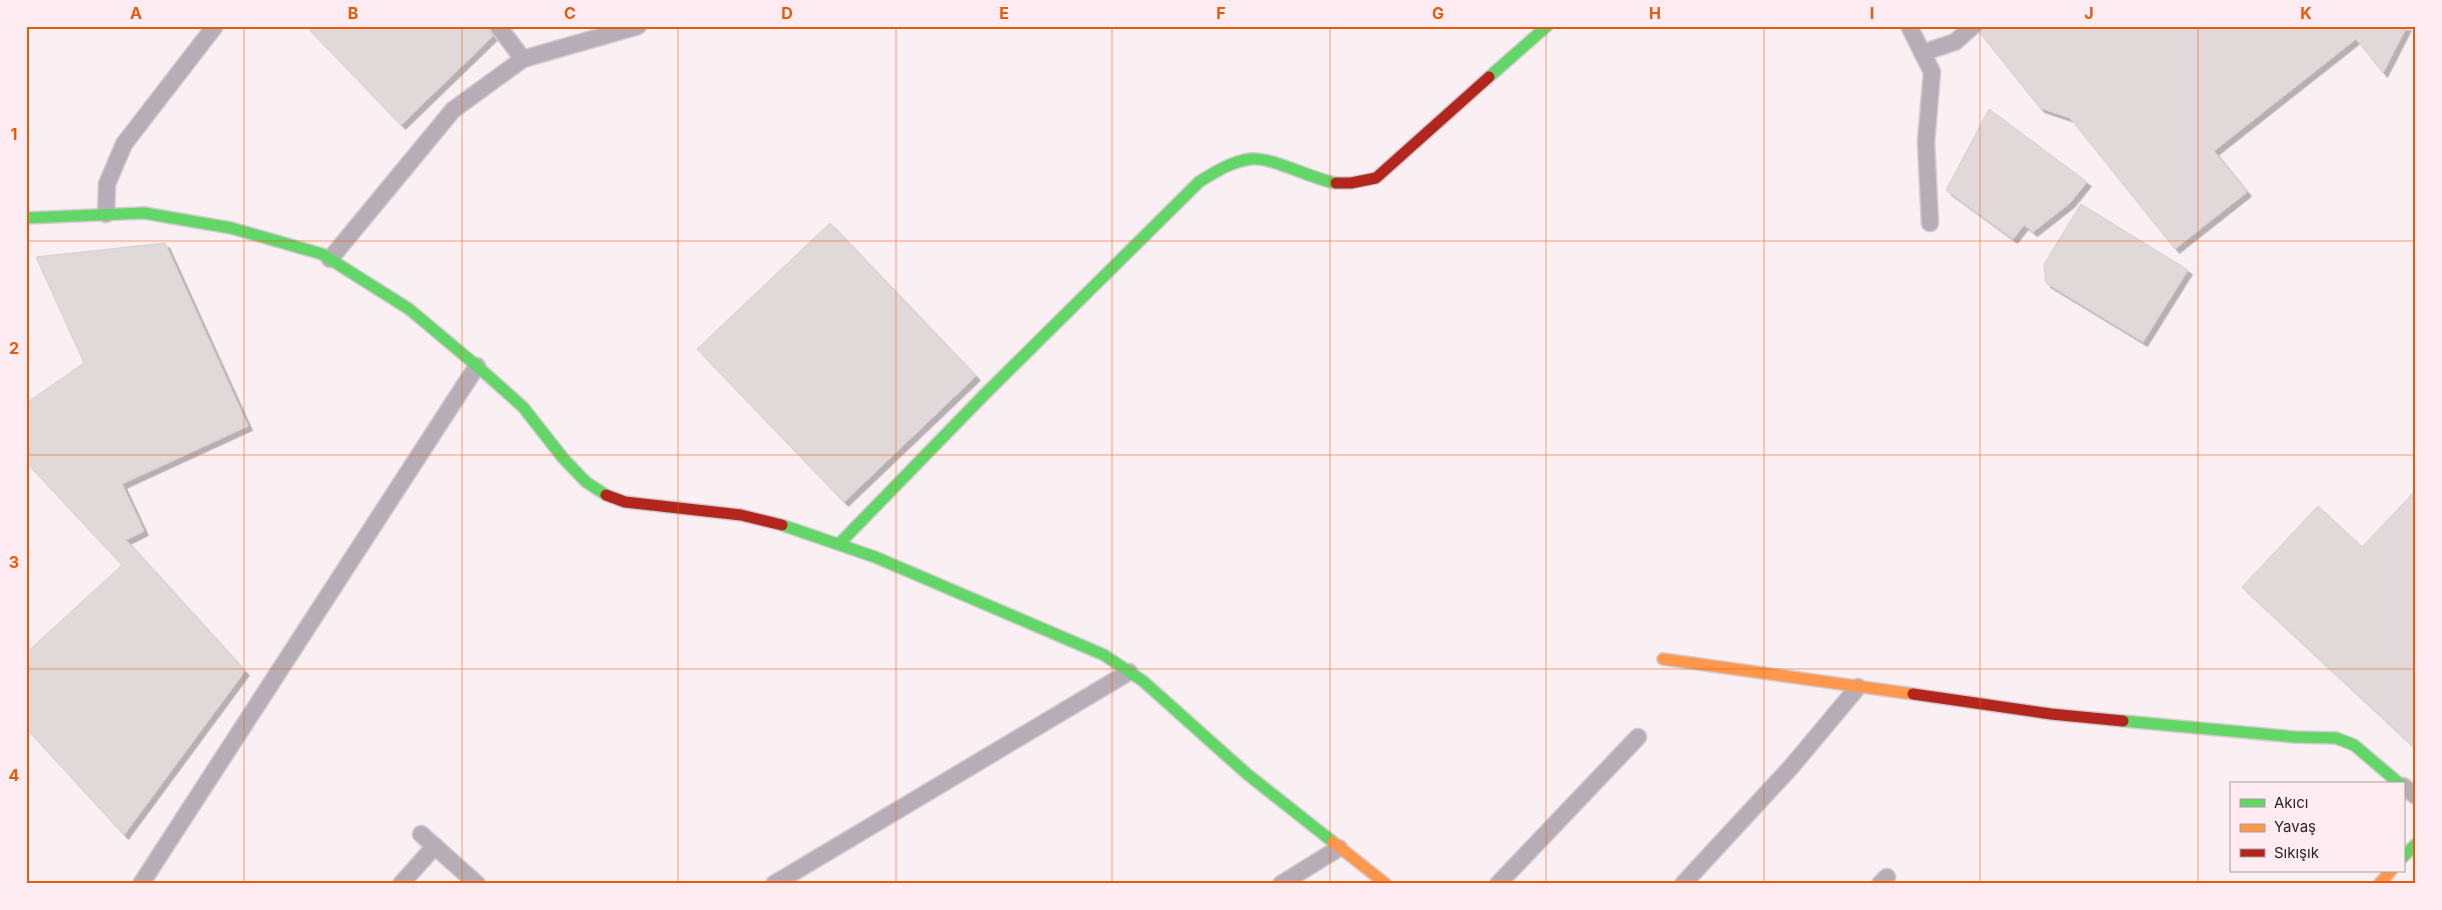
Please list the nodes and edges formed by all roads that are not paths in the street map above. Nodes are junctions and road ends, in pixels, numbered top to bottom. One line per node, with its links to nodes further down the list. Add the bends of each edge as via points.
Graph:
1 (215, 26): 9 (street, via 124,144 107,184)
2 (498, 26): 8 (street)
3 (638, 26): 8 (street)
4 (1547, 26): 14 (street, via 1376,178 1358,185 1340,184 1260,159 1237,162 1200,182 984,395)
5 (1909, 26): 7 (street)
6 (1973, 26): 7 (street, via 1955,42)
7 (1922, 53): 11 (street, via 1932,72 1926,142)
8 (524, 59): 12 (street, via 453,110)
9 (106, 214): 10 (street); 12 (street, via 144,213 231,228)
10 (26, 218)
11 (1930, 223)
12 (330, 259): 13 (street, via 409,310)
13 (477, 366): 14 (street, via 523,407 586,482 606,495 625,502 741,515); 28 (street)
14 (839, 544): 16 (street, via 1045,628 1104,655)
15 (1663, 659): 17 (street)
16 (1129, 672): 25 (street); 31 (street)
17 (1858, 687): 19 (street, via 2051,714 2336,738 2354,745); 35 (street, via 1792,766)
18 (1638, 737): 34 (street)
19 (2398, 782)
20 (2404, 787): 21 (street)
21 (2416, 796)
22 (421, 834): 24 (street)
23 (2416, 844): 26 (street)
24 (435, 846): 29 (street); 30 (street)
25 (1339, 848): 32 (street); 33 (street)
26 (2404, 857)
27 (2389, 872): 36 (street)
28 (141, 884)
29 (401, 884)
30 (477, 884)
31 (774, 884)
32 (1281, 884)
33 (1386, 884)
34 (1498, 884)
35 (1683, 884)
36 (2379, 884)

